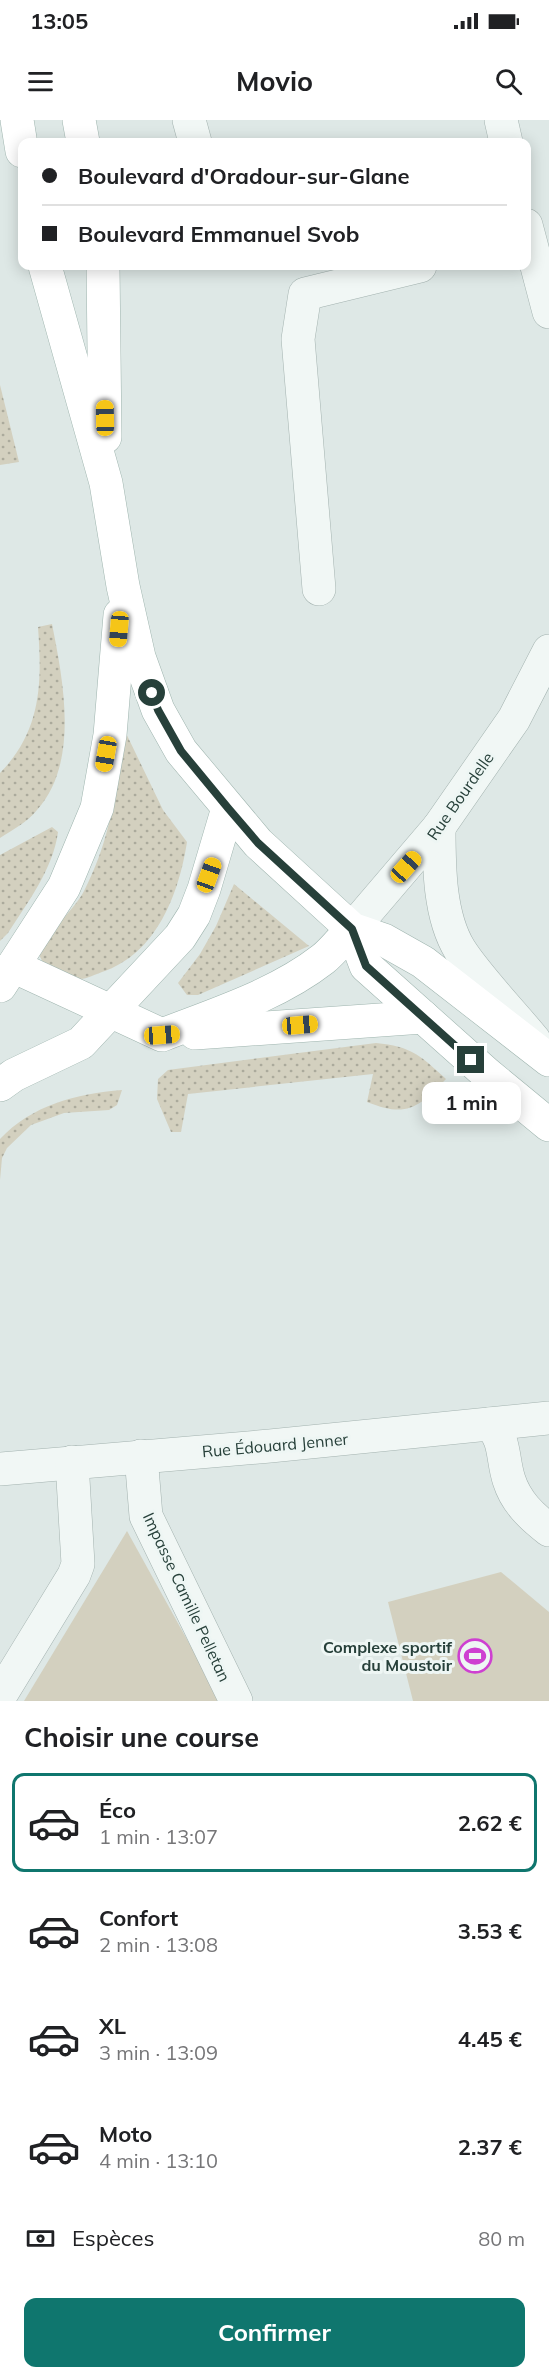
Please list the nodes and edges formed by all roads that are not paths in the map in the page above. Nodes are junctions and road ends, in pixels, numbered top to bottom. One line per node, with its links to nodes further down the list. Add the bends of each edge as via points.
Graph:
1 (16, 120): 5 (main road)
2 (80, 120): 6 (main road)
3 (189, 120): 7 (street)
4 (501, 120): 8 (street)
5 (19, 138)
6 (82, 138)
7 (194, 138)
8 (505, 138)
9 (531, 245): 13 (street)
10 (46, 270): 14 (main road)
11 (103, 270): 14 (main road)
12 (403, 270): 16 (street, via 304,294 298,339)
13 (549, 312)
14 (106, 483): 15 (main road)
15 (123, 586): 18 (main road, via 139,657 158,710 181,751); 21 (main road, via 110,735 97,808 64,887)
16 (319, 589)
17 (549, 651): 19 (street, Rue Bourdelle, via 514,719)
18 (228, 808): 20 (main road, via 258,843); 22 (main road, via 194,915 180,938)
19 (440, 827): 20 (street, Rue Bourdelle); 26 (street, via 439,863 445,906 460,950)
20 (352, 929): 23 (main road, via 366,966); 24 (main road, via 323,959 291,979); 26 (main road, via 384,940 423,962)
21 (4, 970): 22 (main road)
22 (112, 1011): 24 (main road); 25 (main road)
23 (423, 1017): 24 (main road); 28 (main road)
24 (162, 1035): 25 (main road)
25 (81, 1043): 27 (main road)
26 (549, 1059)
27 (0, 1085)
28 (549, 1125)
29 (549, 1418): 30 (street, Rue Édouard Jenner)
30 (490, 1424): 31 (street, Rue Édouard Jenner); 34 (street, via 501,1437 517,1500)
31 (141, 1456): 32 (street, Rue Édouard Jenner); 36 (street, Impasse Camille Pelletan, via 146,1516)
32 (72, 1462): 33 (street, Rue Édouard Jenner); 35 (street, via 78,1564)
33 (0, 1469)
34 (549, 1530)
35 (0, 1696)
36 (236, 1701)

